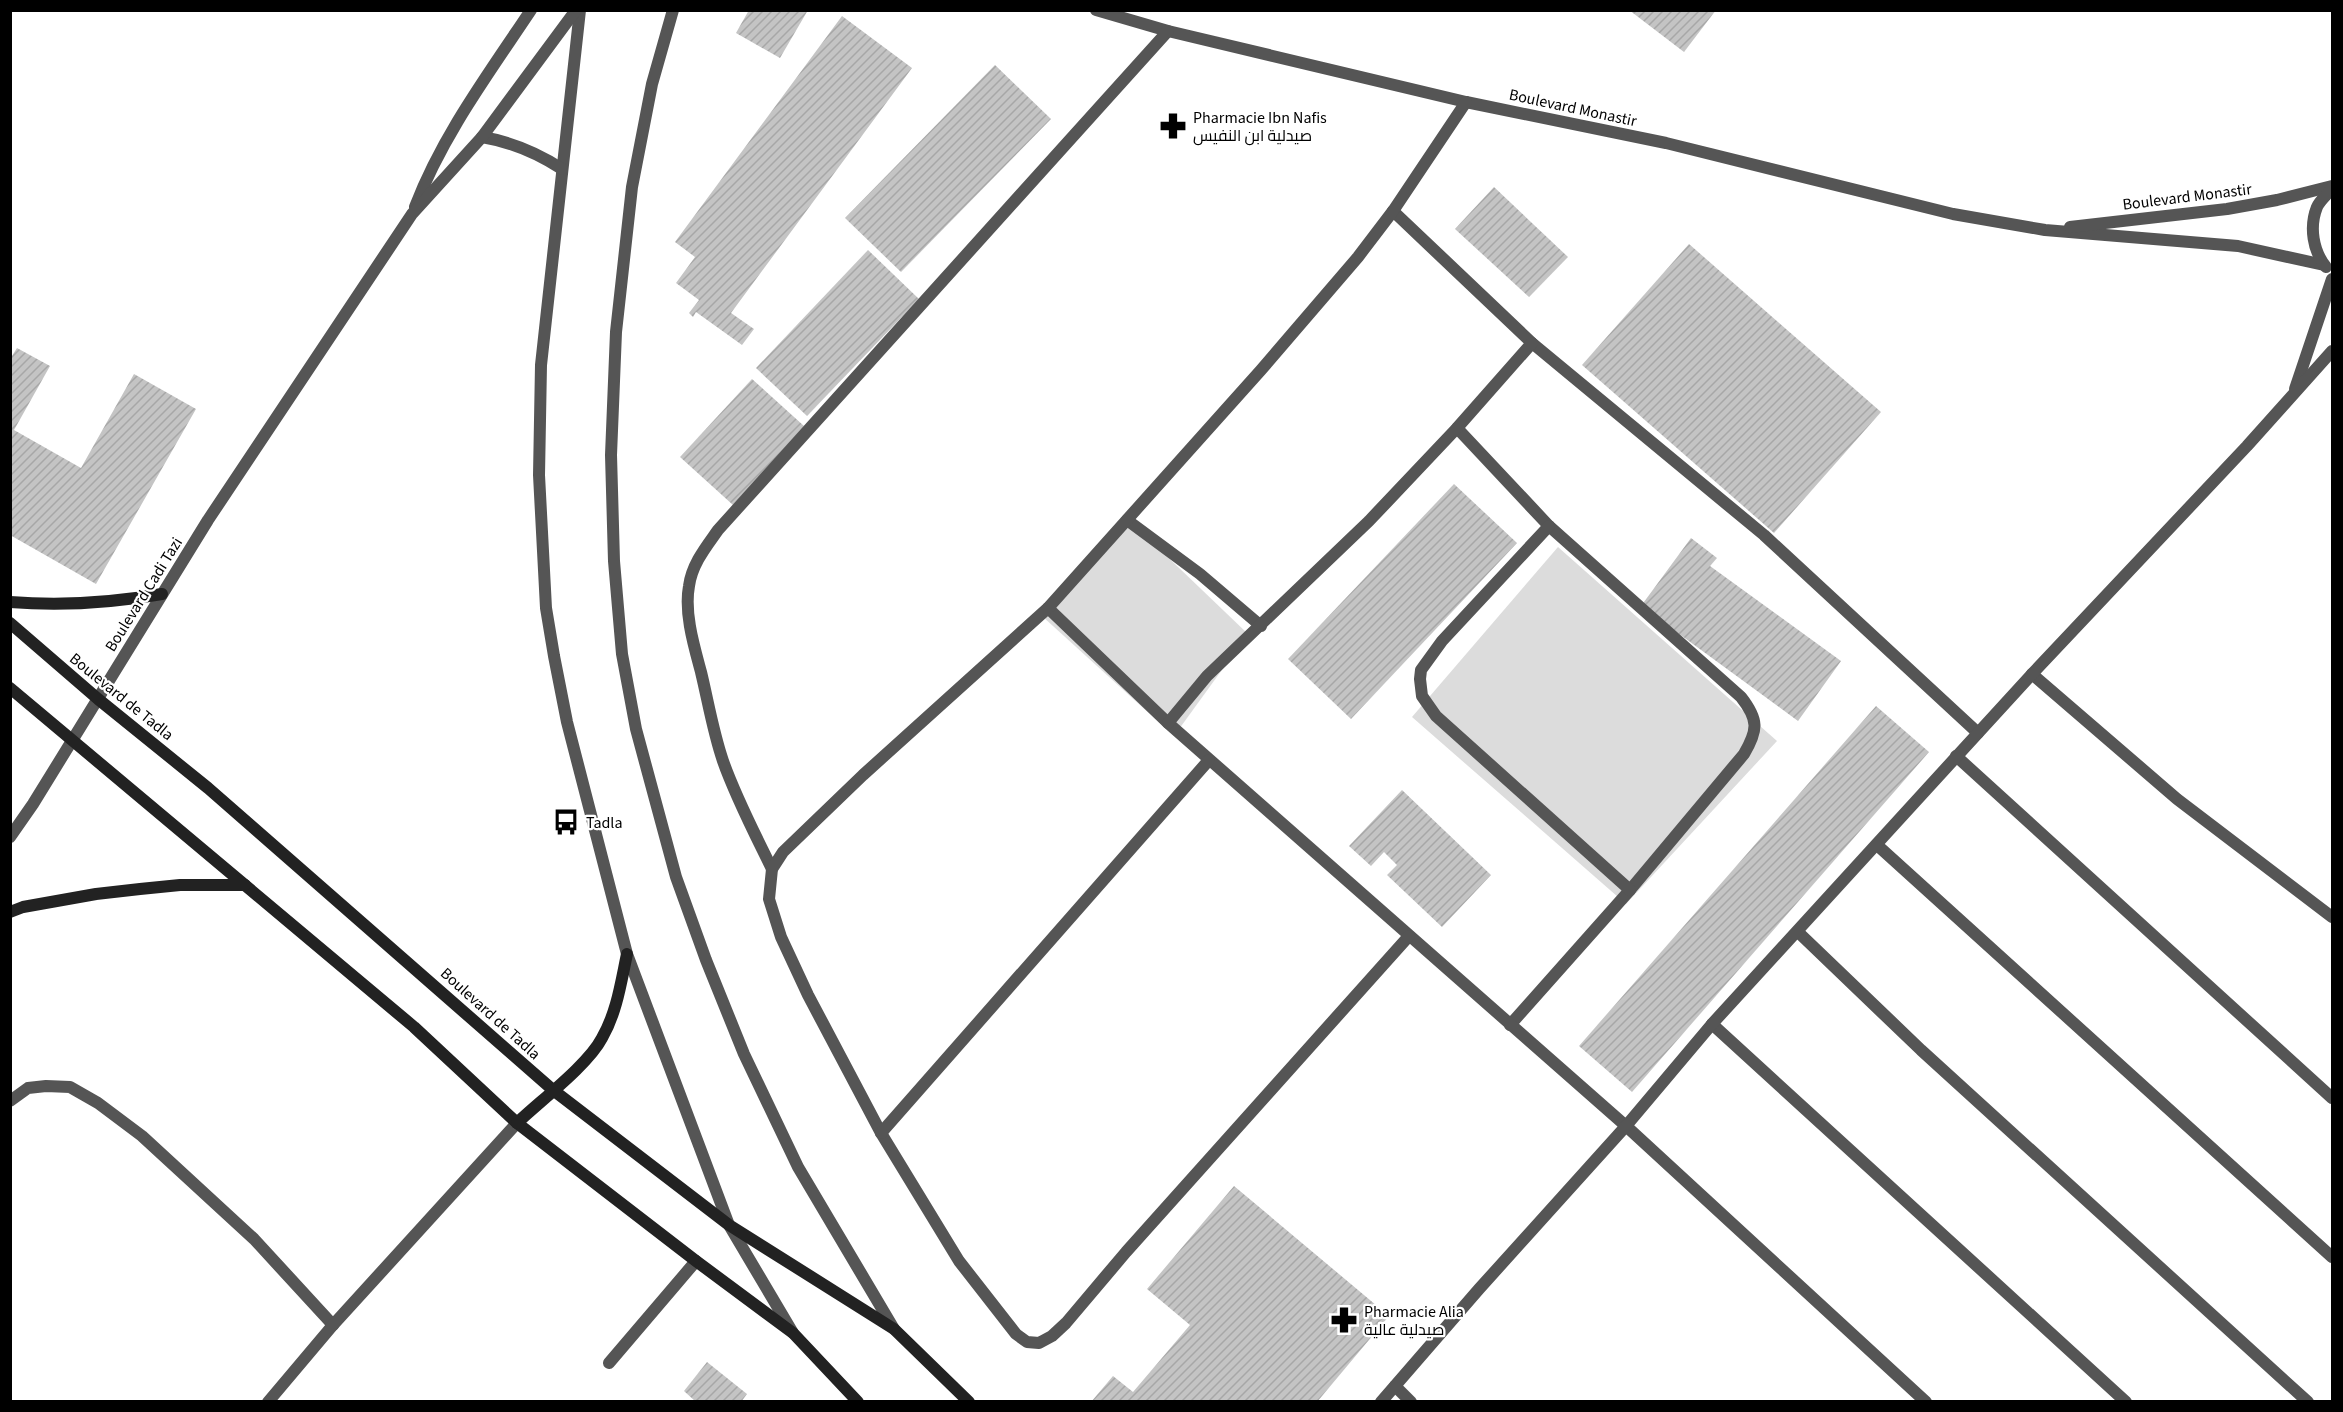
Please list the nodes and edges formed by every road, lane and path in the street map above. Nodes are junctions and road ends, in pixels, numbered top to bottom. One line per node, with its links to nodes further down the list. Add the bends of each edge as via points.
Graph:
1 (531, 10): 11 (street, via 434,163)
2 (578, 10): 7 (street); 8 (street)
3 (673, 10): 56 (street, via 652,84 632,187 616,332 611,455 622,654 636,729 676,877 740,1044 798,1167)
4 (1096, 10): 5 (street, Boulevard Monastir)
5 (1168, 31): 6 (street, Boulevard Monastir); 36 (street, via 718,530 697,559 688,586 689,611 713,728 738,797)
6 (1466, 102): 10 (street); 12 (street, Boulevard Monastir, via 1666,143 1953,214)
7 (482, 137): 8 (street, via 527,149); 11 (street)
8 (562, 169): 43 (street, via 541,365 539,475 546,608 567,722)
9 (2332, 187): 12 (street, Boulevard Monastir, via 2237,207); 13 (street, via 2318,207 2312,232 2315,249)
10 (1393, 211): 15 (street); 19 (street, via 1358,257)
11 (412, 214): 21 (street, Boulevard Cadi Tazi)
12 (2045, 230): 13 (street, Boulevard Monastir, via 2238,246)
13 (2328, 269)
14 (2332, 279): 17 (street)
15 (1533, 343): 18 (street); 30 (street, via 1764,535)
16 (2332, 351): 17 (street)
17 (2293, 395): 26 (street)
18 (1457, 428): 20 (street); 25 (street, via 1369,521)
19 (1127, 519): 23 (street); 25 (street)
20 (1549, 526): 38 (street, via 1741,698 1753,716 1754,736 1744,754); 38 (street, via 1442,641 1421,670 1422,696 1436,716)
21 (162, 594): 22 (main road, via 81,604); 28 (street, Boulevard Cadi Tazi)
22 (10, 602)
23 (1048, 608): 29 (street); 36 (street, via 863,775 783,852)
24 (10, 623): 28 (main road, Boulevard de Tadla)
25 (1260, 626): 29 (street, via 1207,676)
26 (2031, 674): 30 (street); 40 (street, via 2177,799)
27 (10, 688): 31 (main road)
28 (98, 699): 31 (street, Boulevard Cadi Tazi); 46 (main road, Boulevard de Tadla, via 234,811)
29 (1168, 723): 33 (street)
30 (1978, 733): 32 (street)
31 (73, 740): 34 (street, Boulevard Cadi Tazi); 37 (main road)
32 (1956, 756): 35 (street); 47 (street)
33 (1209, 760): 42 (street); 51 (street)
34 (10, 837)
35 (1877, 846): 41 (street); 53 (street)
36 (772, 869): 51 (street, via 769,898 781,937)
37 (245, 885): 39 (main road, via 180,885 96,894); 49 (main road, via 414,1027)
38 (1630, 890): 45 (street)
39 (10, 912)
40 (2332, 917)
41 (1798, 932): 44 (street); 67 (street, via 1921,1050)
42 (1409, 936): 45 (street); 51 (street, via 1066,1323 1039,1343 1027,1342 1016,1334 986,1298)
43 (627, 954): 46 (main road, via 616,1005 602,1040); 52 (street)
44 (1712, 1024): 50 (street); 66 (street)
45 (1509, 1025): 50 (street)
46 (553, 1090): 49 (main road); 52 (main road, Boulevard de Tadla)
47 (2332, 1098)
48 (10, 1101): 55 (street, via 28,1088 46,1086 70,1087 98,1103 142,1136 254,1239)
49 (517, 1123): 54 (main road); 55 (street)
50 (1626, 1126): 59 (street); 65 (street)
51 (881, 1133)
52 (729, 1225): 56 (main road, Boulevard de Tadla); 57 (street)
53 (2332, 1257)
54 (696, 1261): 57 (main road); 58 (street)
55 (333, 1325): 60 (street)
56 (894, 1329): 62 (main road, Boulevard de Tadla)
57 (793, 1333): 61 (main road)
58 (609, 1362)
59 (1395, 1386): 63 (street); 64 (street)
60 (268, 1401)
61 (858, 1401)
62 (969, 1401)
63 (1381, 1401)
64 (1411, 1401)
65 (1926, 1401)
66 (2126, 1401)
67 (2308, 1401)

